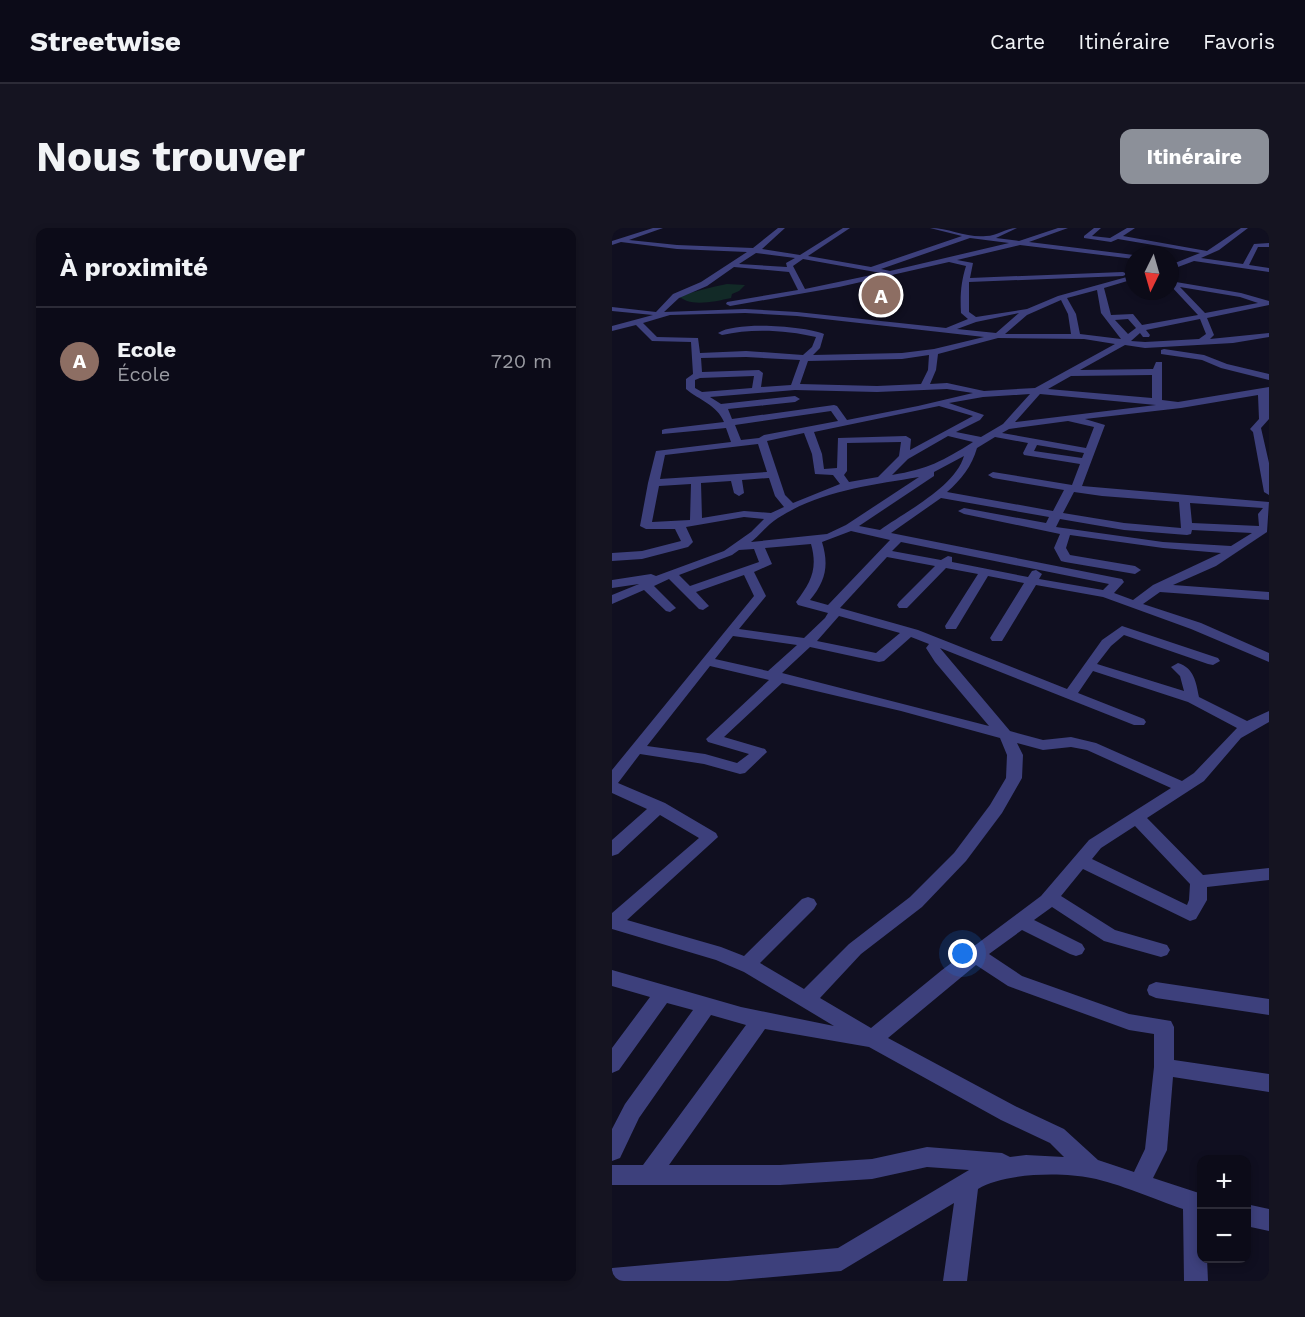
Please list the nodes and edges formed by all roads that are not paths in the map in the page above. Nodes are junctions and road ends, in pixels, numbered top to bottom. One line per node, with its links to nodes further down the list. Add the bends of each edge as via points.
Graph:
1 (624, 228): 12 (street)
2 (660, 228): 12 (street)
3 (782, 228): 22 (street)
4 (847, 228): 24 (street)
5 (936, 228): 14 (street)
6 (1014, 228): 16 (street)
7 (1065, 228): 13 (street)
8 (1098, 228): 15 (street, via 1086,237)
9 (1132, 228): 15 (street)
10 (1245, 228): 23 (street)
11 (1037, 229): 13 (street)
12 (647, 233): 18 (street)
13 (1050, 234): 20 (street)
14 (970, 236): 16 (street); 33 (street)
15 (1117, 237): 23 (street)
16 (987, 239): 20 (street)
17 (1260, 240): 21 (street)
18 (623, 241): 19 (street); 22 (street)
19 (612, 243)
20 (1018, 243): 25 (street); 27 (street)
21 (1269, 243): 32 (street, via 1257,245)
22 (754, 250): 24 (street); 31 (street)
23 (1209, 253): 26 (street)
24 (801, 256): 33 (street); 34 (street, via 789,266)
25 (1125, 256)
26 (1194, 258): 29 (street); 32 (street)
27 (943, 260): 36 (street); 39 (street, via 970,265)
28 (1179, 262): 29 (street)
29 (1183, 262): 30 (street)
30 (1179, 264)
31 (731, 265): 34 (street); 51 (street, via 704,284 676,296)
32 (1245, 266): 35 (street)
33 (873, 269): 36 (street)
34 (791, 270): 45 (street)
35 (1269, 270)
36 (892, 273): 45 (street)
37 (1125, 275): 39 (street)
38 (1125, 278): 41 (street)
39 (964, 279): 54 (street, via 965,313)
40 (1179, 285): 44 (street)
41 (1100, 287): 43 (street); 53 (street)
42 (1179, 291): 52 (street)
43 (1063, 298): 48 (street); 62 (street, via 1072,314)
44 (1254, 299): 46 (street); 50 (street)
45 (804, 301): 49 (street); 58 (street); 59 (street)
46 (1268, 301): 50 (street)
47 (612, 309): 51 (street)
48 (1036, 309): 54 (street); 61 (street, via 1011,321)
49 (691, 311): 51 (street); 59 (street)
50 (1217, 312): 52 (street)
51 (658, 314): 55 (street)
52 (1202, 315): 56 (street); 64 (street, via 1210,334)
53 (1109, 318): 56 (street, via 1127,316); 63 (street)
54 (974, 320): 58 (street)
55 (636, 321): 57 (street); 68 (street, via 656,339 700,339)
56 (1142, 328): 63 (street); 65 (street)
57 (612, 329)
58 (947, 329): 61 (street)
59 (723, 334): 67 (street); 68 (street); 69 (street, via 734,330 821,336 816,348)
60 (1269, 335): 64 (street)
61 (998, 336): 62 (street); 66 (street)
62 (1076, 337): 63 (street)
63 (1124, 340): 65 (street); 72 (street)
64 (1201, 342): 65 (street)
65 (1159, 347): 70 (street); 74 (street)
66 (934, 352): 69 (street); 76 (street, via 932,370)
67 (770, 354): 69 (street); 71 (street)
68 (696, 357): 73 (street)
69 (805, 358): 75 (street)
70 (1156, 372): 72 (street); 83 (street)
71 (759, 373): 73 (street); 77 (street)
72 (1069, 373): 78 (street)
73 (698, 375): 81 (street, via 690,379 691,389)
74 (1269, 376)
75 (795, 387): 76 (street); 77 (street)
76 (924, 387): 80 (street)
77 (756, 390): 81 (street)
78 (1039, 390): 80 (street); 83 (street); 90 (street)
79 (1266, 391): 85 (street); 110 (street, via 1264,419 1255,429)
80 (985, 392): 84 (street)
81 (698, 395): 86 (street)
82 (795, 399): 86 (street)
83 (1157, 402): 85 (street)
84 (936, 403): 89 (street); 93 (street, via 979,415)
85 (1181, 405): 87 (street)
86 (721, 407): 88 (street)
87 (1071, 419): 90 (street); 100 (street, via 1100,425)
88 (730, 423): 89 (street, via 834,408); 92 (street); 98 (street)
89 (844, 423): 91 (street)
90 (1006, 426): 94 (street)
91 (808, 430): 95 (street, via 778,434); 104 (street, via 819,472)
92 (665, 432)
93 (947, 433): 96 (street); 101 (street)
94 (994, 434): 96 (street); 97 (street)
95 (762, 441): 98 (street); 105 (street)
96 (982, 441): 99 (street)
97 (1034, 442): 100 (street); 102 (street, via 1028,453)
98 (737, 443): 111 (street, via 660,453)
99 (972, 448): 103 (street); 116 (street, via 971,459)
100 (1089, 451): 102 (street)
101 (904, 457): 104 (street, via 906,439 844,439); 108 (street)
102 (1085, 462): 113 (street)
103 (943, 465): 108 (street, via 923,473); 126 (street)
104 (842, 471): 112 (street, via 838,474)
105 (773, 475): 107 (street); 119 (street, via 780,496)
106 (993, 475): 113 (street)
107 (736, 477): 109 (street); 115 (street)
108 (882, 479): 112 (street)
109 (696, 480): 111 (street); 123 (street)
110 (1268, 480): 114 (street)
111 (653, 483): 124 (street, via 647,527)
112 (846, 485): 119 (street)
113 (1076, 487): 117 (street, via 1102,494); 122 (street, via 1069,490)
114 (1269, 492)
115 (739, 493)
116 (939, 494): 122 (street); 130 (street)
117 (1184, 500): 118 (street); 125 (street)
118 (1269, 506): 128 (street)
119 (790, 508): 121 (street)
120 (964, 511): 127 (street)
121 (773, 516): 123 (street, via 744,514); 134 (street)
122 (1055, 516): 125 (street, via 1163,531 1187,532); 127 (street)
123 (696, 523): 124 (street)
124 (679, 525): 138 (street, via 687,542 684,545)
125 (1188, 526): 128 (street)
126 (850, 527): 130 (street); 132 (street)
127 (1050, 527): 129 (street)
128 (1263, 530): 135 (street)
129 (1066, 532): 135 (street, via 1163,545); 141 (street, via 1060,548 1065,558)
130 (882, 534): 131 (street)
131 (898, 538): 136 (street); 137 (street)
132 (816, 540): 133 (street); 157 (street, via 821,573 802,602)
133 (758, 545): 134 (street); 142 (street, via 766,564)
134 (739, 547): 144 (street)
135 (1234, 549): 148 (street)
136 (956, 551): 139 (street); 140 (street)
137 (883, 553): 139 (street); 157 (street)
138 (612, 557)
139 (944, 566): 143 (street); 153 (street)
140 (1040, 566): 145 (street); 150 (street, via 1118,582)
141 (1135, 570)
142 (747, 571): 149 (street); 159 (street, via 760,596)
143 (985, 572): 145 (street); 158 (street)
144 (669, 575): 146 (street); 147 (street); 149 (street)
145 (1032, 581): 150 (street); 161 (street)
146 (612, 584)
147 (646, 585): 152 (street); 156 (street)
148 (1157, 588): 151 (street); 154 (street)
149 (687, 591): 155 (street)
150 (1106, 594): 154 (street)
151 (1269, 596)
152 (612, 600)
153 (903, 605)
154 (1134, 605): 164 (street, via 1196,626)
155 (704, 606)
156 (670, 608)
157 (833, 610): 160 (street); 162 (street, via 831,620)
158 (951, 626)
159 (730, 632): 162 (street); 165 (street)
160 (909, 632): 162 (street, via 879,658); 163 (street)
161 (997, 638)
162 (805, 642): 169 (street)
163 (936, 642): 170 (street); 175 (street, via 933,648 940,659)
164 (1269, 658)
165 (706, 661): 169 (street); 176 (street)
166 (1214, 661): 167 (street, via 1122,630)
167 (1091, 666): 170 (street); 171 (street)
168 (1178, 667): 171 (street, via 1187,675)
169 (776, 676): 175 (street); 176 (street, via 714,739 760,752 740,769 705,759)
170 (1070, 695): 173 (street)
171 (1192, 699): 174 (street)
172 (1269, 716): 174 (street)
173 (1139, 722)
174 (1247, 727): 179 (street, via 1199,777)
175 (1007, 737): 179 (street, via 1043,745 1071,742 1091,746); 197 (street, via 1015,755 1014,778 960,857 916,902 855,949)
176 (636, 749): 177 (street)
177 (612, 780)
178 (612, 787): 180 (street)
179 (1182, 787): 181 (street)
180 (659, 807): 182 (street); 189 (street, via 710,837)
181 (1136, 817): 183 (street, via 1095,844); 185 (street)
182 (612, 850)
183 (1081, 861): 185 (street, via 1190,914 1198,900); 186 (street)
184 (1269, 874): 185 (street)
185 (1199, 882)
186 (1050, 897): 188 (street); 191 (street, via 1110,936)
187 (808, 904): 193 (street)
188 (1020, 921): 190 (street); 192 (street)
189 (612, 922): 193 (street, via 721,954)
190 (1076, 949)
191 (1161, 950)
192 (976, 955): 201 (street); 203 (street, via 1015,981 1130,1022 1164,1027)
193 (747, 966): 197 (street)
194 (612, 978): 196 (street)
195 (1155, 990): 199 (street)
196 (663, 994): 198 (street); 202 (street)
197 (806, 1000): 201 (street)
198 (707, 1005): 200 (street); 205 (street, via 632,1111)
199 (1269, 1007)
200 (761, 1019): 201 (street, via 827,1035); 208 (street)
201 (872, 1039): 207 (street, via 1057,1136)
202 (614, 1059)
203 (1164, 1067): 204 (street); 211 (street, via 1155,1150)
204 (1269, 1083)
205 (612, 1151)
206 (1026, 1165): 207 (street); 208 (street, via 927,1157 872,1169 780,1175); 210 (street, via 988,1171)
207 (1091, 1168): 211 (street)
208 (649, 1174): 209 (street)
209 (612, 1175)
210 (968, 1183): 216 (street, via 841,1258); 218 (street)
211 (1139, 1184): 212 (street)
212 (1197, 1204)
213 (1198, 1209): 219 (street)
214 (1251, 1216): 215 (street)
215 (1269, 1220)
216 (661, 1278): 217 (street)
217 (612, 1280)
218 (955, 1281)
219 (1196, 1281)

